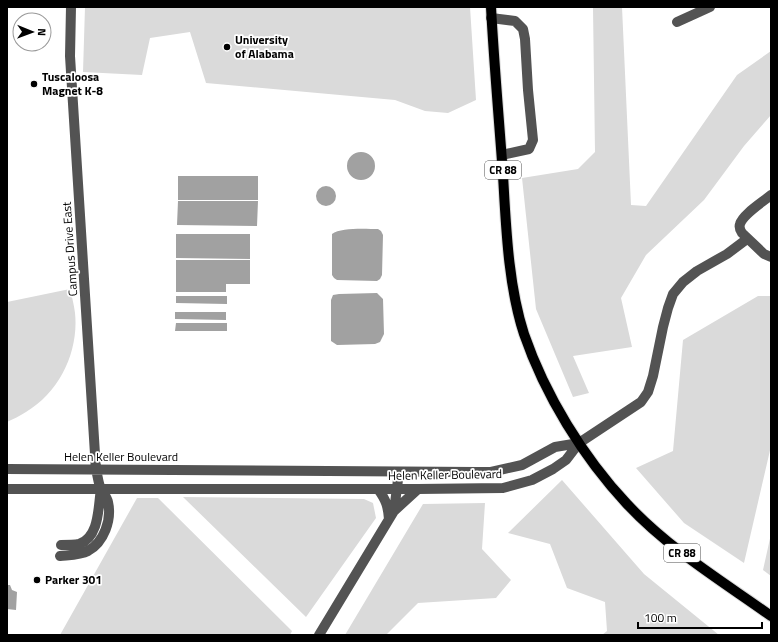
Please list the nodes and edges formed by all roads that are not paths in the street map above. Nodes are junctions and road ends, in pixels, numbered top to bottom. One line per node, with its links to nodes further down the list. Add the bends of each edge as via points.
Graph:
1 (71, 7): 12 (street, Campus Drive East, via 70,56)
2 (490, 7): 4 (main road, CR 88)
3 (710, 7): 5 (street)
4 (491, 18): 6 (main road, CR 88); 6 (street, via 516,22 523,29 525,39 533,140 529,149)
5 (677, 22)
6 (502, 155): 10 (main road, CR 88, via 509,254 524,332 546,384)
7 (771, 195): 8 (street, via 743,218 740,229)
8 (748, 239): 9 (street); 10 (street, via 683,282 668,308 648,392 641,402)
9 (771, 257)
10 (579, 443): 13 (street, Helen Keller Boulevard, via 555,447 522,465 491,472); 18 (street, Helen Keller Boulevard, via 566,460 542,475 514,486); 21 (main road, CR 88, via 628,505 670,544)
11 (7, 469): 12 (street, Helen Keller Boulevard)
12 (96, 470): 13 (street, Helen Keller Boulevard); 15 (street, Campus Drive East)
13 (399, 472): 17 (street)
14 (7, 489): 15 (street, Helen Keller Boulevard)
15 (101, 489): 16 (street, Helen Keller Boulevard); 20 (street, Campus Drive East, via 108,501 109,510 107,525 101,539 87,552 72,555)
16 (378, 489): 17 (street, Helen Keller Boulevard); 19 (street)
17 (397, 489): 18 (street, Helen Keller Boulevard); 19 (street)
18 (418, 489): 19 (street)
19 (392, 515): 22 (street)
20 (60, 551)
21 (771, 616)
22 (319, 635)

